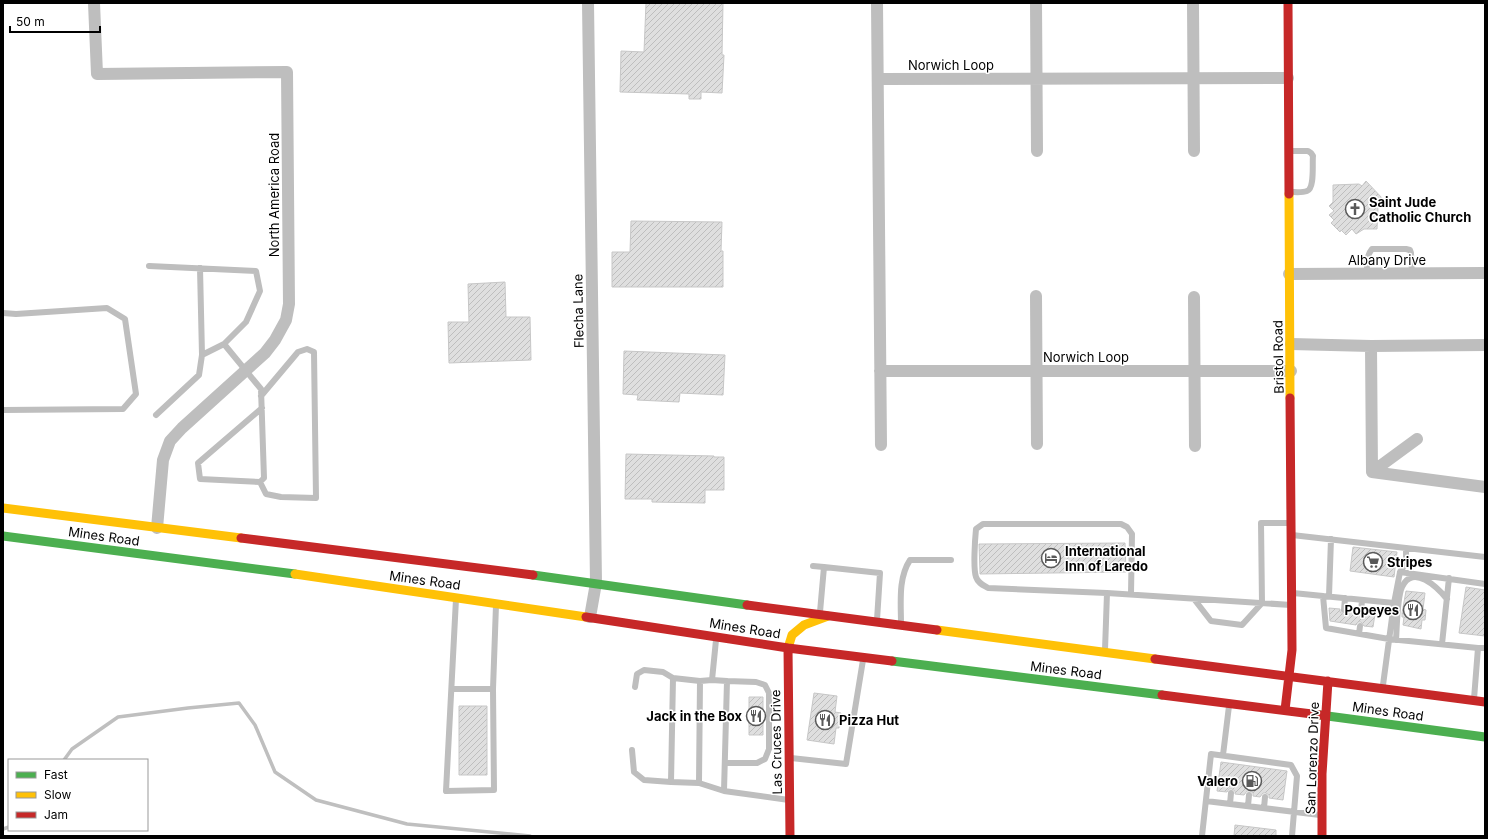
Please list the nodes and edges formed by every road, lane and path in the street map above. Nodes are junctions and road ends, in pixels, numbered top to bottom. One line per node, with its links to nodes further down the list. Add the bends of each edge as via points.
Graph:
1 (94, 3): 29 (street, North America Road, via 97,74 287,72 289,304 286,320 275,340 266,353)
2 (588, 3): 58 (street, Flecha Lane)
3 (877, 3): 9 (street)
4 (1036, 3): 10 (street)
5 (1193, 3): 7 (street)
6 (1288, 3): 8 (main road, Bristol Road)
7 (1194, 78): 8 (street, Norwich Loop); 10 (street, Norwich Loop); 12 (street)
8 (1288, 78): 13 (main road, Bristol Road)
9 (878, 79): 10 (street, Norwich Loop); 30 (street)
10 (1036, 79): 11 (street)
11 (1037, 151)
12 (1194, 151)
13 (1289, 151): 14 (main road, Bristol Road); 14 (lane, via 1308,151 1313,156 1310,189)
14 (1289, 192): 18 (main road, Bristol Road)
15 (149, 266): 16 (lane)
16 (200, 268): 24 (lane, via 256,270 260,291 246,322); 28 (lane)
17 (1485, 273): 20 (street, Albany Drive)
18 (1289, 274): 19 (street, Albany Drive); 25 (main road, Bristol Road)
19 (1367, 274): 20 (street, Albany Drive); 20 (lane, via 1367,258 1372,249 1406,248 1411,253)
20 (1412, 274)
21 (1036, 296): 31 (street)
22 (1194, 297): 32 (street)
23 (3, 313): 36 (lane, via 107,308 125,319 136,394 124,409)
24 (224, 344): 28 (lane); 29 (lane)
25 (1291, 344): 27 (street); 33 (main road, Bristol Road)
26 (1485, 345): 27 (street)
27 (1371, 346): 42 (street)
28 (202, 355): 37 (lane, via 199,375)
29 (246, 371): 34 (lane, via 260,389); 47 (street, North America Road, via 170,441 162,460)
30 (880, 371): 31 (street, Norwich Loop); 40 (street)
31 (1037, 371): 32 (street, Norwich Loop); 39 (street)
32 (1194, 371): 33 (street, Norwich Loop); 41 (street)
33 (1291, 371): 46 (main road, Bristol Road)
34 (261, 396): 35 (lane); 43 (lane, via 298,352 307,348 314,352 316,498 266,494)
35 (262, 408): 43 (lane, via 264,478); 43 (lane, via 198,463 200,479)
36 (3, 410)
37 (156, 415)
38 (1417, 439): 42 (street)
39 (1037, 444)
40 (881, 445)
41 (1194, 446)
42 (1372, 472): 44 (street)
43 (260, 482)
44 (1485, 487)
45 (3, 508): 47 (main road, Mines Road)
46 (1291, 523): 48 (main road, Bristol Road); 70 (lane, via 1261,523)
47 (157, 528): 58 (main road, Mines Road)
48 (1291, 534): 50 (lane); 61 (main road, Bristol Road)
49 (3, 536): 64 (main road, Mines Road)
50 (1331, 539): 51 (lane); 63 (lane)
51 (1406, 548): 52 (lane); 56 (lane, via 1406,563)
52 (1485, 557)
53 (951, 560): 79 (lane, via 910,560 902,575)
54 (813, 566): 55 (lane)
55 (824, 567): 75 (lane); 77 (lane, via 880,573)
56 (1400, 572): 57 (lane); 71 (lane)
57 (1449, 578): 59 (lane); 67 (lane)
58 (596, 583): 75 (main road, Mines Road); 76 (street, Flecha Lane)
59 (1485, 584)
60 (1107, 593): 62 (lane); 62 (lane, via 988,588 976,577 976,529 983,524 1121,524 1132,534); 88 (lane)
61 (1291, 593): 63 (lane); 72 (main road, Bristol Road)
62 (1131, 594): 65 (lane)
63 (1326, 596): 66 (lane); 81 (lane, via 1326,628)
64 (456, 597): 69 (main road, Mines Road); 98 (lane)
65 (1194, 598): 70 (lane); 70 (lane, via 1211,621 1242,625)
66 (1345, 598): 68 (lane); 73 (lane)
67 (1447, 599): 84 (lane, via 1435,586 1422,578 1410,579 1404,583); 85 (lane)
68 (1362, 600): 71 (lane); 74 (lane)
69 (496, 603): 76 (main road, Mines Road); 99 (lane)
70 (1262, 603): 72 (lane)
71 (1394, 604): 84 (lane)
72 (1292, 605): 90 (main road, Bristol Road)
73 (1344, 610)
74 (1361, 612)
75 (824, 615): 77 (main road, Mines Road); 86 (main road, via 804,625 792,635)
76 (590, 618): 83 (main road, Mines Road)
77 (877, 622): 79 (main road, Mines Road)
78 (1343, 623): 81 (lane)
79 (901, 625): 88 (main road, Mines Road)
80 (1360, 626): 82 (lane)
81 (1343, 631): 82 (lane)
82 (1359, 634): 84 (lane)
83 (716, 637): 86 (main road, Mines Road); 92 (lane)
84 (1393, 639): 85 (lane); 97 (lane)
85 (1442, 644): 87 (lane)
86 (788, 648): 89 (main road, Mines Road); 108 (main road, Las Cruces Drive)
87 (1482, 648): 100 (lane)
88 (1105, 652): 90 (main road, Mines Road)
89 (864, 657): 102 (main road, Mines Road); 108 (lane, via 846,764)
90 (1290, 676): 95 (main road, Mines Road); 103 (main road, Bristol Road)
91 (673, 678): 93 (lane); 96 (lane, via 663,672 644,670 637,674); 112 (lane)
92 (712, 680): 93 (lane); 94 (lane)
93 (700, 681): 113 (lane)
94 (727, 681): 110 (lane); 110 (lane, via 756,682 765,686 769,693 769,749 765,759 757,763)
95 (1328, 681): 97 (main road, Mines Road); 104 (main road, San Lorenzo Drive)
96 (635, 687)
97 (1383, 688): 100 (main road, Mines Road)
98 (452, 689): 99 (lane); 99 (lane, via 446,791 494,790)
99 (493, 689)
100 (1474, 700): 101 (main road, Mines Road)
101 (1485, 702)
102 (1229, 704): 103 (main road, Mines Road); 107 (lane)
103 (1285, 710): 104 (main road, Mines Road)
104 (1325, 716): 105 (main road, Mines Road); 124 (main road, San Lorenzo Drive)
105 (1485, 737)
106 (632, 750): 112 (lane, via 634,772 644,780)
107 (1223, 755): 109 (lane); 119 (lane, via 1211,754)
108 (789, 757): 118 (main road, Las Cruces Drive)
109 (1236, 757): 111 (lane); 123 (lane, via 1254,763 1291,765 1297,776)
110 (725, 763): 114 (lane)
111 (1235, 764)
112 (671, 782): 113 (lane)
113 (699, 783): 114 (lane)
114 (724, 791): 118 (lane)
115 (1231, 793): 120 (lane)
116 (1249, 795): 121 (lane)
117 (1265, 798): 122 (lane)
118 (790, 800): 125 (main road, Las Cruces Drive)
119 (1206, 801): 120 (lane); 126 (lane)
120 (1230, 804): 121 (lane)
121 (1248, 806): 122 (lane)
122 (1264, 808): 123 (lane)
123 (1294, 812): 124 (lane); 127 (lane)
124 (1322, 815): 128 (main road, San Lorenzo Drive)
125 (790, 836)
126 (1202, 836)
127 (1292, 836)
128 (1322, 836)

